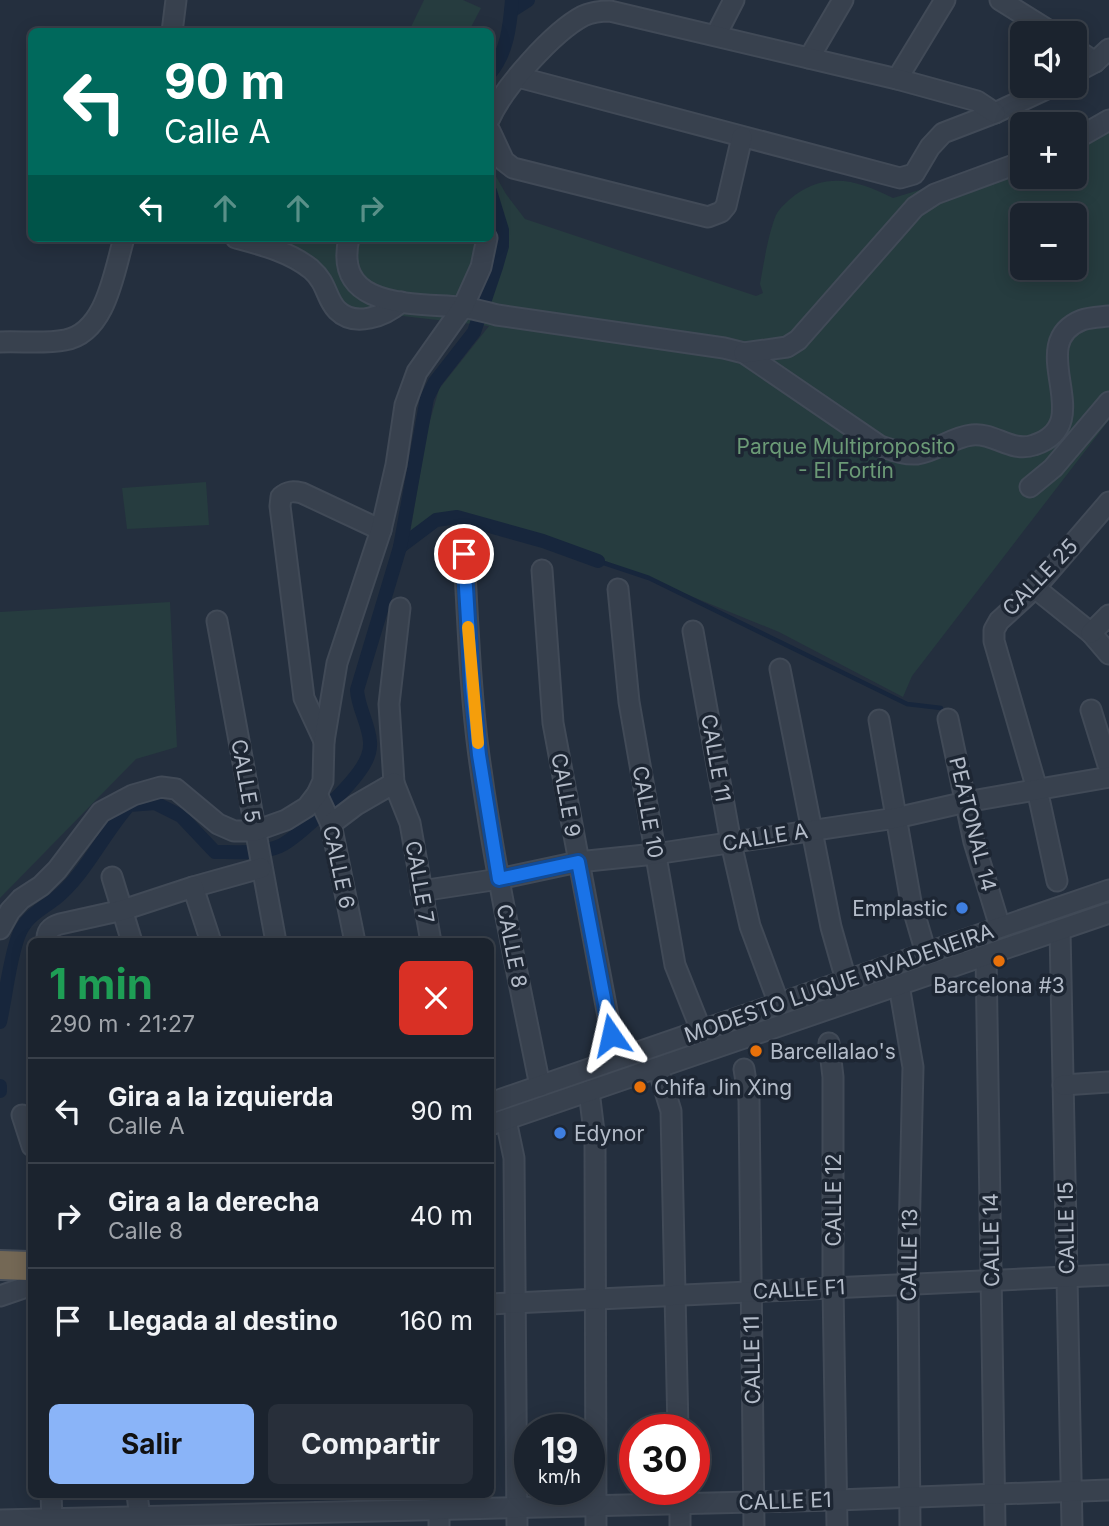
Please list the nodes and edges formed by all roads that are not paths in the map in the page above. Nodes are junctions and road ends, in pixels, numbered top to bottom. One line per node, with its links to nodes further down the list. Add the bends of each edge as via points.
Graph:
1 (176, 0): 8 (street)
2 (734, 0): 9 (street)
3 (843, 0): 11 (street)
4 (945, 0): 14 (street)
5 (1000, 0): 6 (street)
6 (1029, 7): 7 (street)
7 (1042, 21)
8 (172, 28)
9 (716, 34): 11 (street); 13 (street, via 597,12 563,30)
10 (1102, 55): 12 (street)
11 (809, 58): 14 (street)
12 (1087, 65)
13 (518, 77): 16 (street); 20 (street)
14 (897, 79): 17 (street, via 977,101)
15 (1027, 98): 17 (street)
16 (494, 112)
17 (995, 113): 20 (street, via 943,133 914,174 900,178)
18 (1109, 120): 19 (street)
19 (1087, 133)
20 (743, 137): 21 (street, via 726,206 708,217 513,168 504,161)
21 (494, 140)
22 (1010, 166): 31 (street, via 936,194 915,207 799,340)
23 (123, 242): 30 (street, via 100,317 85,333 66,340)
24 (251, 242): 27 (street, via 274,248 309,268 324,281 339,312 356,319 391,311)
25 (348, 242): 27 (street, via 348,273 356,284 368,294)
26 (486, 242): 28 (street)
27 (401, 302): 28 (street)
28 (469, 309): 31 (street); 35 (street, via 417,372 405,405)
29 (1109, 316): 31 (street, via 1083,319 1067,329 1057,344 1064,410 1059,427 1046,441 1031,446 1011,447 981,434 958,436 919,454 880,446)
30 (0, 342)
31 (744, 354)
32 (1109, 402): 33 (street, via 1053,468)
33 (1030, 487)
34 (1109, 502): 38 (street, CALLE 25)
35 (380, 530): 50 (street, via 337,663); 50 (street, via 293,491 281,498 304,698)
36 (464, 554): 65 (street, CALLE 8, via 479,755)
37 (542, 569): 62 (street, CALLE 9, via 553,723)
38 (1035, 588): 44 (street); 54 (street, CALLE 25, via 999,621 994,641)
39 (618, 589): 61 (street, CALLE 10, via 629,702)
40 (400, 608): 53 (street, CALLE 7, via 388,704)
41 (1108, 616): 44 (street)
42 (217, 621): 59 (street, CALLE 5)
43 (693, 631): 60 (street, CALLE 11)
44 (1091, 633): 45 (street)
45 (1109, 654)
46 (780, 669): 58 (street)
47 (1091, 710): 51 (street)
48 (948, 719): 55 (street, PEATONAL 14)
49 (879, 720): 57 (street)
50 (324, 741): 56 (street)
51 (1109, 768)
52 (1109, 777): 54 (street, CALLE A)
53 (394, 783): 56 (street, via 356,805); 69 (street, CALLE 7, via 410,822)
54 (1037, 789): 55 (street, CALLE A); 66 (street)
55 (966, 803): 57 (street, CALLE A); 72 (street, PEATONAL 14)
56 (324, 809): 59 (street, via 307,807); 79 (street, CALLE 6)
57 (896, 818): 58 (street, CALLE A); 81 (street, via 911,902)
58 (812, 829): 60 (street, CALLE A); 83 (street)
59 (256, 835): 63 (street, CALLE 5); 73 (street, via 218,824 176,789 162,787 133,795 101,811 57,870 10,911)
60 (731, 843): 61 (street, CALLE A); 85 (street, CALLE 11, via 750,926)
61 (655, 854): 62 (street, CALLE A); 86 (street, CALLE 10, via 675,965)
62 (578, 862): 65 (street, CALLE A); 88 (street, CALLE 9)
63 (261, 864): 67 (street); 78 (street, CALLE 5)
64 (112, 877): 70 (street)
65 (499, 879): 69 (street, CALLE A); 93 (street, CALLE 8)
66 (1057, 881)
67 (193, 887): 70 (street); 77 (street)
68 (1109, 890): 72 (street, MODESTO LUQUE RIVADENEIRA)
69 (421, 891): 80 (street, CALLE 7)
70 (122, 910): 75 (street, via 60,923 47,932); 76 (street)
71 (1109, 913): 74 (street, MODESTO LUQUE RIVADENEIRA)
72 (1000, 928): 81 (street, MODESTO LUQUE RIVADENEIRA)
73 (0, 929)
74 (1060, 930): 82 (street, MODESTO LUQUE RIVADENEIRA); 92 (street, CALLE 15)
75 (47, 938)
76 (131, 938)
77 (210, 938)
78 (275, 938)
79 (354, 938)
80 (430, 938)
81 (926, 953): 83 (street, MODESTO LUQUE RIVADENEIRA)
82 (986, 955): 84 (street, MODESTO LUQUE RIVADENEIRA); 106 (street, CALLE 14)
83 (846, 980): 85 (street, MODESTO LUQUE RIVADENEIRA)
84 (899, 985): 89 (street, MODESTO LUQUE RIVADENEIRA); 107 (street, CALLE 13, via 913,1067)
85 (779, 1004): 86 (street, MODESTO LUQUE RIVADENEIRA)
86 (701, 1030): 88 (street, MODESTO LUQUE RIVADENEIRA)
87 (829, 1043): 108 (street, CALLE 12)
88 (616, 1059): 93 (street, MODESTO LUQUE RIVADENEIRA)
89 (658, 1068): 94 (street, MODESTO LUQUE RIVADENEIRA); 110 (street, via 671,1111)
90 (744, 1069): 109 (street, CALLE 11, via 749,1100)
91 (1109, 1082): 92 (street)
92 (1063, 1085): 105 (street, CALLE 15)
93 (540, 1086): 95 (street, MODESTO LUQUE RIVADENEIRA)
94 (589, 1091): 97 (street, MODESTO LUQUE RIVADENEIRA); 112 (street, via 594,1140)
95 (494, 1102)
96 (22, 1115): 98 (street)
97 (498, 1123): 113 (street, via 514,1158)
98 (28, 1134)
99 (0, 1265): 100 (highway)
100 (28, 1271)
101 (28, 1272): 104 (street)
102 (28, 1274): 111 (street)
103 (1109, 1275): 105 (street, CALLE F1)
104 (0, 1277)
105 (1067, 1277): 106 (street, CALLE F1); 117 (street, CALLE 15)
106 (992, 1280): 107 (street, CALLE F1); 118 (street, CALLE 14)
107 (908, 1284): 108 (street, CALLE F1); 119 (street, CALLE 13)
108 (833, 1287): 109 (street, CALLE F1); 123 (street, CALLE 12)
109 (751, 1291): 110 (street, CALLE F1); 124 (street, CALLE 11)
110 (674, 1295): 112 (street, CALLE F1); 115 (street)
111 (0, 1296)
112 (594, 1299): 113 (street, CALLE F1); 127 (street)
113 (516, 1303): 114 (street, CALLE F1); 129 (street)
114 (494, 1304)
115 (678, 1414)
116 (1109, 1490): 117 (street, CALLE E1)
117 (1072, 1492): 118 (street, CALLE E1); 140 (street, CALLE 15)
118 (995, 1494): 119 (street, CALLE E1); 139 (street, CALLE 14)
119 (910, 1497): 123 (street, CALLE E1); 138 (street, CALLE 13)
120 (50, 1498): 132 (street)
121 (138, 1498): 130 (street)
122 (710, 1499): 124 (street, CALLE E1)
123 (837, 1500): 124 (street, CALLE E1); 137 (street, CALLE 12)
124 (754, 1502): 136 (street, CALLE 11)
125 (619, 1504): 127 (street, CALLE E1)
126 (680, 1505): 135 (street)
127 (596, 1506): 129 (street, CALLE E1); 134 (street)
128 (439, 1510): 129 (street, CALLE E1); 130 (street, CALLE E1)
129 (517, 1517)
130 (140, 1518): 133 (street, CALLE E1)
131 (0, 1520): 132 (street, CALLE E1)
132 (45, 1522): 133 (street, CALLE E1)
133 (120, 1522)
134 (596, 1526)
135 (680, 1526)
136 (754, 1526)
137 (836, 1526)
138 (910, 1526)
139 (995, 1526)
140 (1072, 1526)

